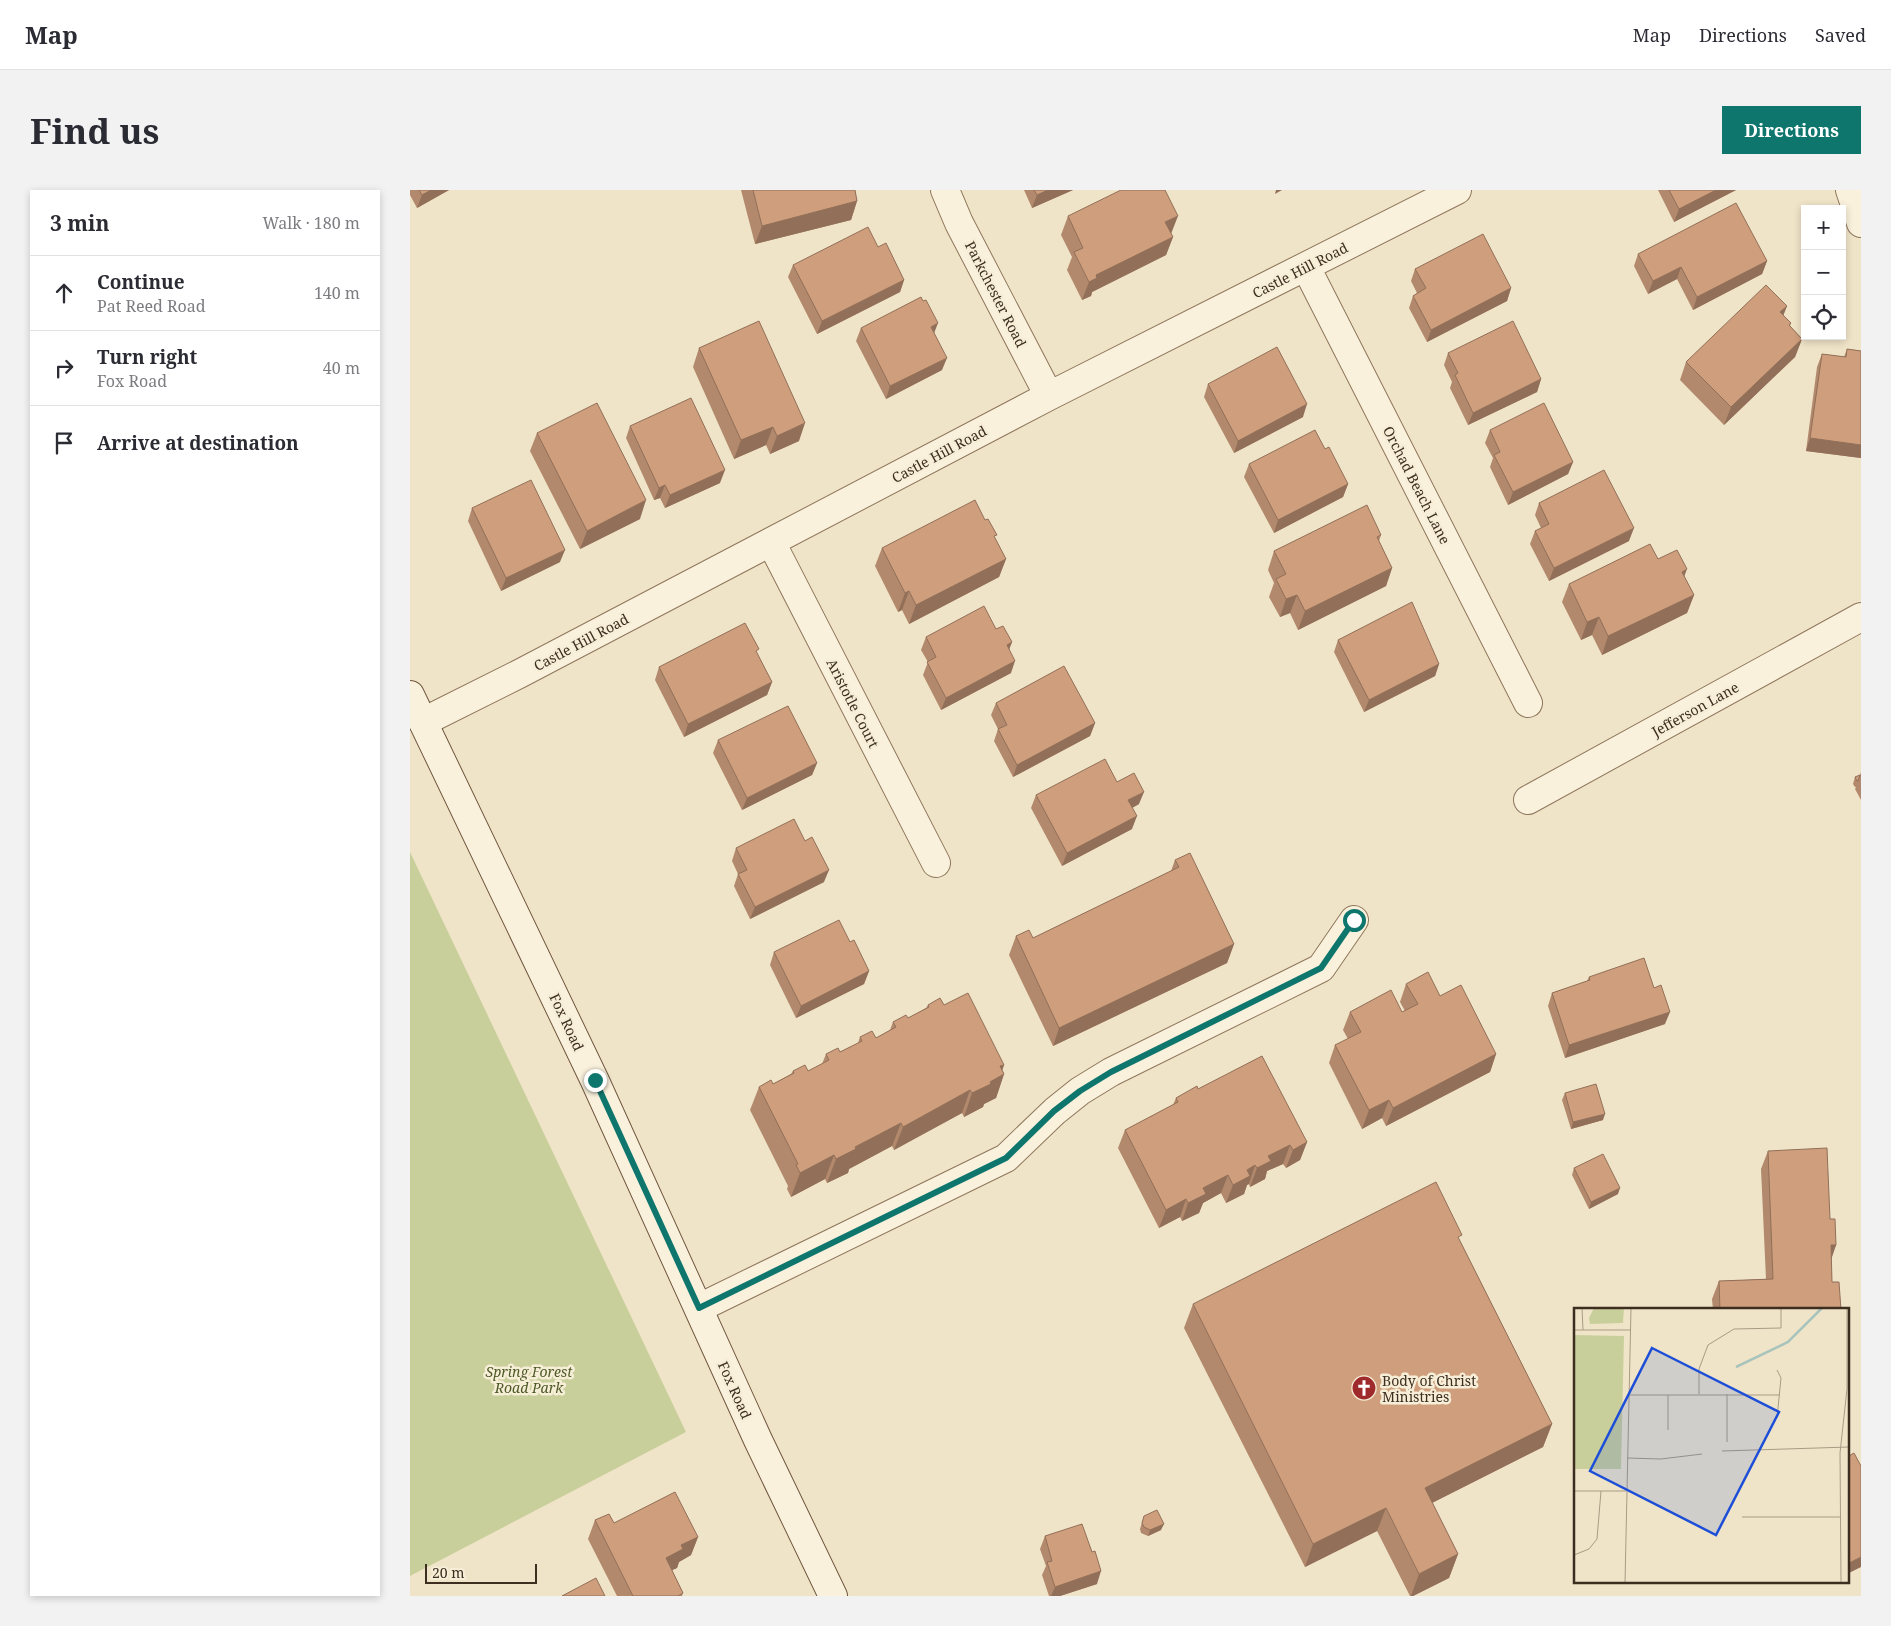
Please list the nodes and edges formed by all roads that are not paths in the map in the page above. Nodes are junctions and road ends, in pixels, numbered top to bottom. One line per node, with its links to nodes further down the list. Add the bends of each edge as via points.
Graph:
1 (945, 190): 6 (street, Parkchester Road)
2 (1457, 190): 5 (street, Castle Hill Road)
3 (1850, 190): 4 (street)
4 (1861, 223)
5 (1306, 267): 6 (street, Castle Hill Road); 10 (street, Orchad Beach Lane)
6 (1049, 396): 7 (street, Castle Hill Road)
7 (771, 542): 11 (street, Castle Hill Road); 13 (street, Aristotle Court)
8 (1861, 617): 12 (street, Jefferson Lane)
9 (410, 695): 11 (street, Fox Road)
10 (1528, 703)
11 (423, 722): 15 (street, Fox Road)
12 (1528, 800)
13 (936, 863)
14 (1354, 920): 15 (street, via 1321,968 1111,1072 1054,1111 1006,1158)
15 (699, 1308): 16 (street, Fox Road)
16 (833, 1596)

